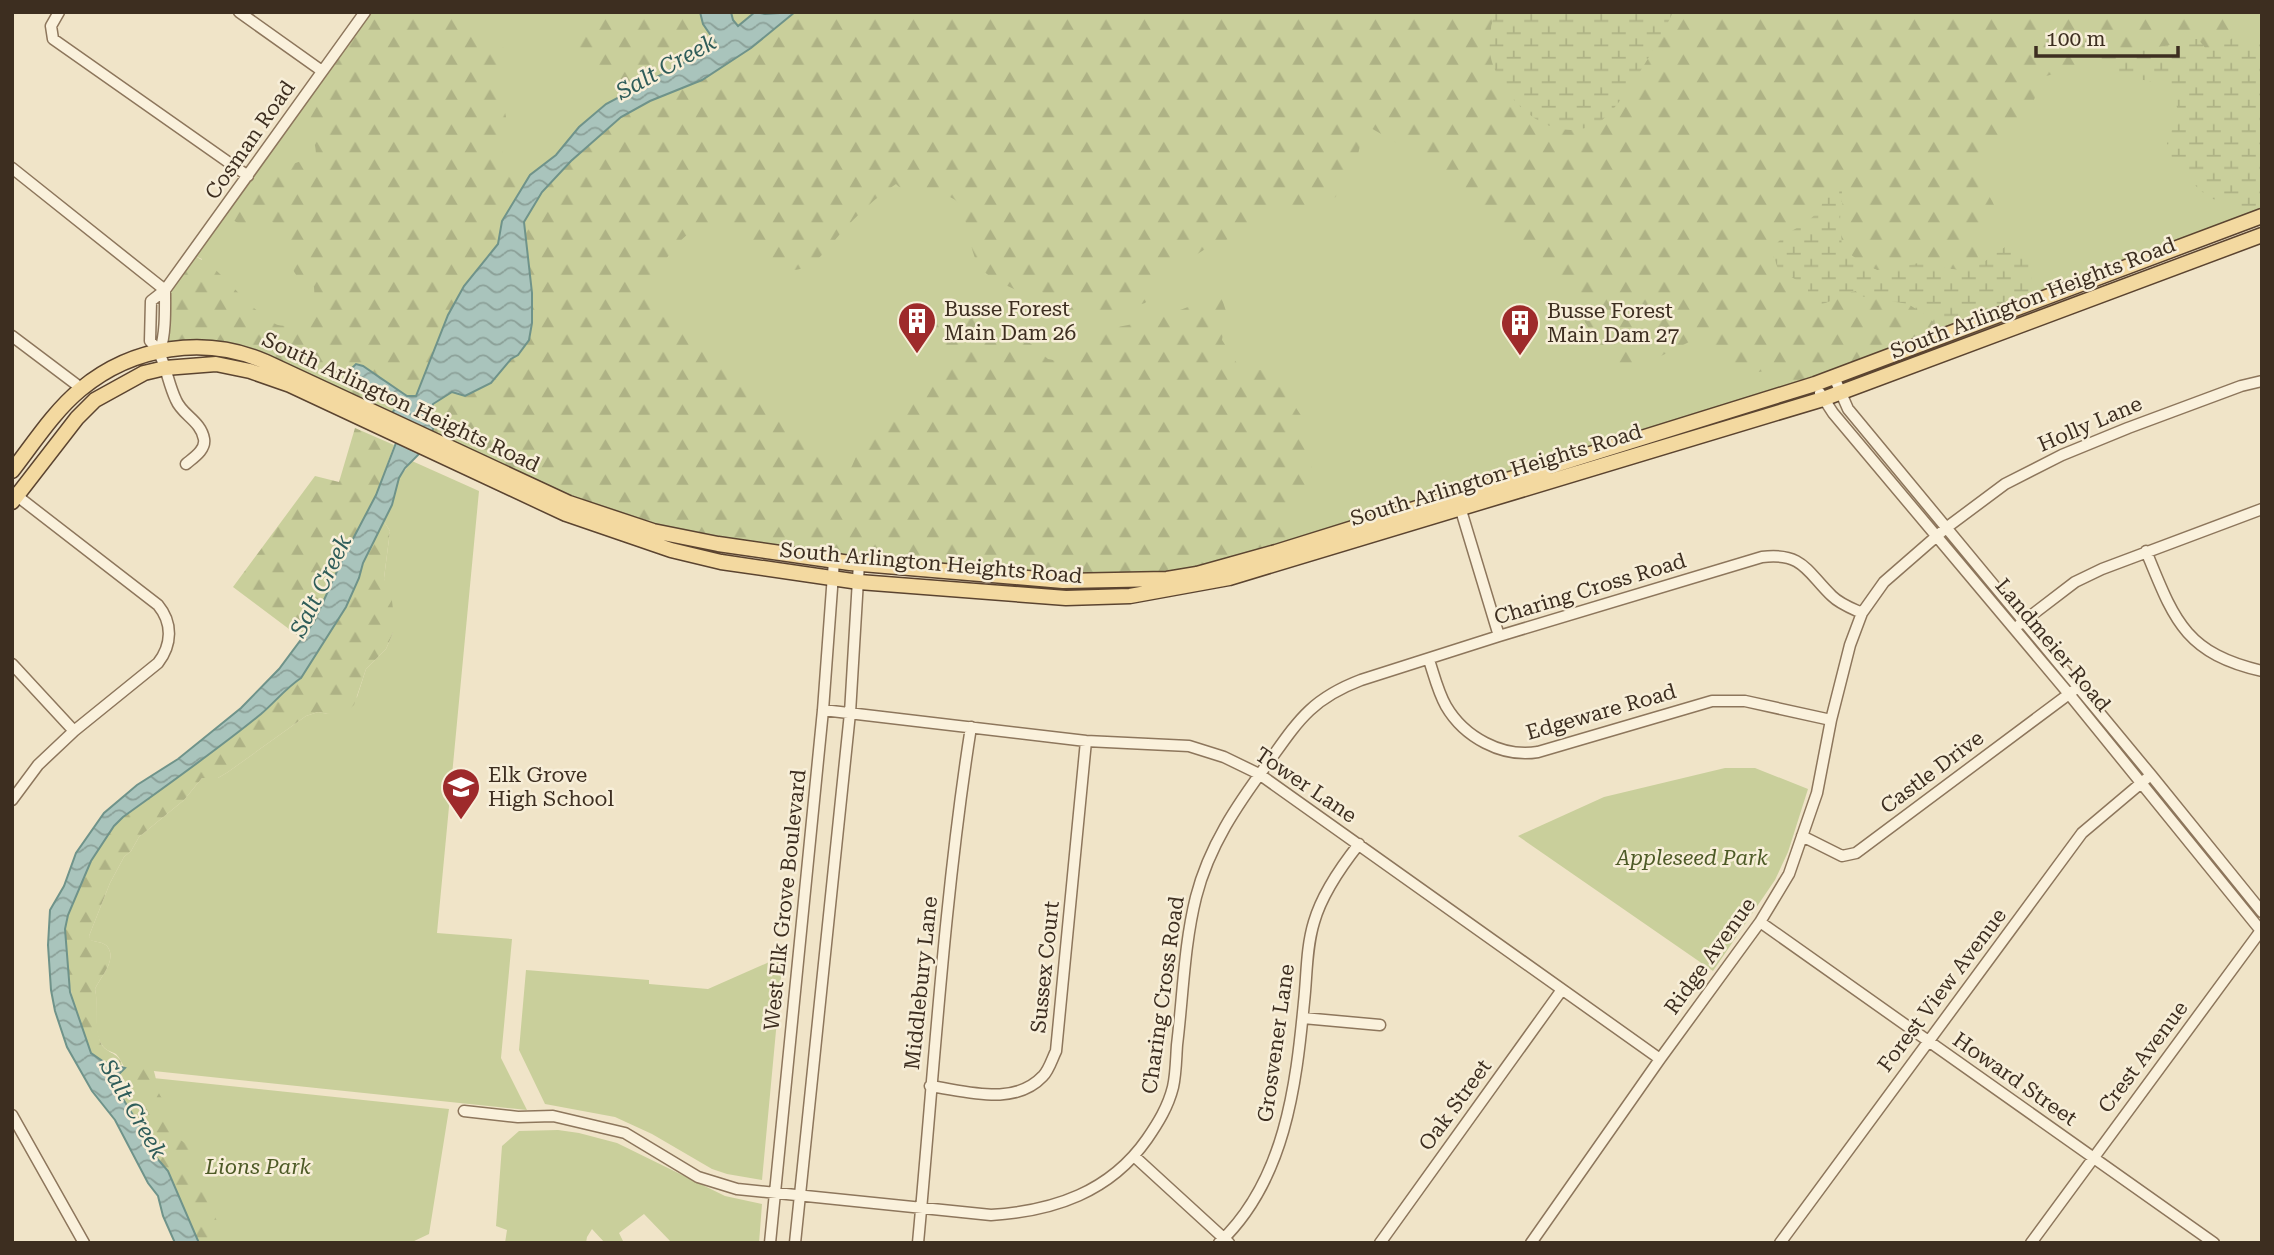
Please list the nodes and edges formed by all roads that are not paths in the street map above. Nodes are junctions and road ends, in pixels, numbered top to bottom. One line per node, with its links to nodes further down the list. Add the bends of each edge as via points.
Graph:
1 (59, 12): 6 (street, via 50,33 63,48)
2 (239, 12): 4 (street)
3 (365, 12): 4 (street, Cosman Road)
4 (322, 71): 6 (street, Cosman Road)
5 (12, 168): 9 (street)
6 (248, 176): 9 (street, Cosman Road)
7 (2262, 216): 13 (main road, South Arlington Heights Road)
8 (2262, 235): 17 (main road, South Arlington Heights Road)
9 (165, 289): 11 (street, Cosman Road, via 151,301 149,320 150,341)
10 (12, 336): 16 (street)
11 (160, 351): 12 (street, Cosman Road); 16 (main road, South Arlington Heights Road, via 122,364); 19 (main road, South Arlington Heights Road, via 216,347 246,353)
12 (165, 368): 19 (main road, South Arlington Heights Road, via 216,364 250,371); 21 (street, Cosman Road, via 176,402 199,426 204,439 201,451); 23 (main road, South Arlington Heights Road, via 144,373 95,400)
13 (1834, 377): 15 (main road, South Arlington Heights Road); 17 (street, Landmeier Road)
14 (2262, 381): 26 (street, Holly Lane, via 2062,455 1994,490)
15 (1815, 384): 18 (street, Landmeier Road); 30 (main road, South Arlington Heights Road, via 1197,574 1063,581)
16 (81, 388): 22 (main road, South Arlington Heights Road)
17 (1840, 393): 18 (main road, South Arlington Heights Road); 26 (street, Landmeier Road, via 1848,409)
18 (1823, 399): 24 (main road, South Arlington Heights Road); 27 (street, Landmeier Road)
19 (386, 424): 20 (main road, South Arlington Heights Road)
20 (435, 447): 29 (main road, South Arlington Heights Road, via 639,527); 31 (main road, South Arlington Heights Road, via 566,514 620,534 722,562)
21 (186, 464)
22 (12, 471)
23 (14, 496): 46 (street, via 158,605 168,623 168,644 158,663)
24 (1461, 507): 32 (main road, South Arlington Heights Road, via 1229,578 1130,596 1066,598); 36 (street)
25 (2262, 509): 28 (street)
26 (1946, 528): 27 (street, Ridge Avenue); 34 (street, Landmeier Road)
27 (1936, 536): 33 (street, Ridge Avenue, via 1884,582); 35 (street, Landmeier Road)
28 (2146, 551): 34 (street, via 2075,582); 39 (street, via 2168,606 2187,633 2220,658)
29 (834, 561): 30 (main road, South Arlington Heights Road); 31 (street, West Elk Grove Boulevard)
30 (859, 563): 32 (street)
31 (833, 579): 32 (main road, South Arlington Heights Road); 42 (street, West Elk Grove Boulevard)
32 (859, 582): 43 (street)
33 (1862, 613): 36 (street, Charing Cross Road, via 1840,603 1802,564 1779,555); 44 (street, Ridge Avenue)
34 (2024, 621): 35 (street); 40 (street, Landmeier Road)
35 (2014, 629): 41 (street, Landmeier Road)
36 (1499, 636): 37 (street, Charing Cross Road)
37 (1429, 660): 44 (street, Edgeware Road, via 1454,717 1490,745 1513,753 1538,752 1712,701 1745,701); 48 (street, Charing Cross Road, via 1349,684 1321,699 1299,719)
38 (12, 664): 46 (street)
39 (2262, 671)
40 (2078, 687): 41 (street, Castle Drive); 49 (street, Landmeier Road)
41 (2069, 694): 50 (street, Landmeier Road); 52 (street, Castle Drive, via 1856,853 1842,856)
42 (823, 710): 43 (street, Tower Lane); 67 (street, West Elk Grove Boulevard)
43 (850, 713): 45 (street, Tower Lane); 68 (street)
44 (1831, 720): 52 (street, Ridge Avenue, via 1817,793)
45 (971, 727): 47 (street, Tower Lane); 62 (street, Middlebury Lane, via 957,815)
46 (74, 731): 51 (street, via 38,765)
47 (1086, 741): 48 (street, Tower Lane, via 1189,747); 62 (street, Sussex Court, via 1056,1051 1045,1075 1027,1089 1004,1095)
48 (1259, 774): 53 (street, Tower Lane); 65 (street, Charing Cross Road, via 1221,831 1202,874 1191,918 1172,1087 1162,1117)
49 (2151, 775): 50 (street, Forest View Avenue); 54 (street, Landmeier Road)
50 (2141, 783): 56 (street, Landmeier Road); 60 (street, Forest View Avenue, via 2082,833)
51 (12, 800)
52 (1802, 836): 55 (street, Ridge Avenue, via 1789,874)
53 (1359, 844): 57 (street, Tower Lane); 58 (street, Grosvener Lane, via 1333,879 1314,920)
54 (2262, 912)
55 (1760, 922): 60 (street, Howard Street); 61 (street, Ridge Avenue)
56 (2261, 930): 66 (street, Crest Avenue)
57 (1561, 991): 61 (street, Tower Lane); 75 (street, Oak Street)
58 (1303, 1018): 59 (street); 70 (street, Grosvener Lane, via 1288,1118 1275,1157 1258,1193)
59 (1380, 1025)
60 (1928, 1040): 66 (street, Howard Street); 77 (street, Forest View Avenue)
61 (1660, 1059): 76 (street, Ridge Avenue)
62 (930, 1086): 69 (street, Middlebury Lane)
63 (464, 1111): 67 (street, Charing Cross Road, via 553,1116 625,1133 698,1177)
64 (12, 1115): 71 (street)
65 (1135, 1157): 69 (street, Charing Cross Road, via 1098,1187 1052,1206 991,1215); 70 (street)
66 (2093, 1157): 78 (street, Crest Avenue); 79 (street, Howard Street)
67 (775, 1195): 68 (street, Charing Cross Road); 72 (street, West Elk Grove Boulevard)
68 (799, 1197): 69 (street, Charing Cross Road); 73 (street)
69 (921, 1209): 74 (street, Middlebury Lane)
70 (1224, 1241)
71 (84, 1243)
72 (770, 1243)
73 (795, 1243)
74 (918, 1243)
75 (1380, 1243)
76 (1531, 1243)
77 (1780, 1243)
78 (2031, 1243)
79 (2214, 1243)

